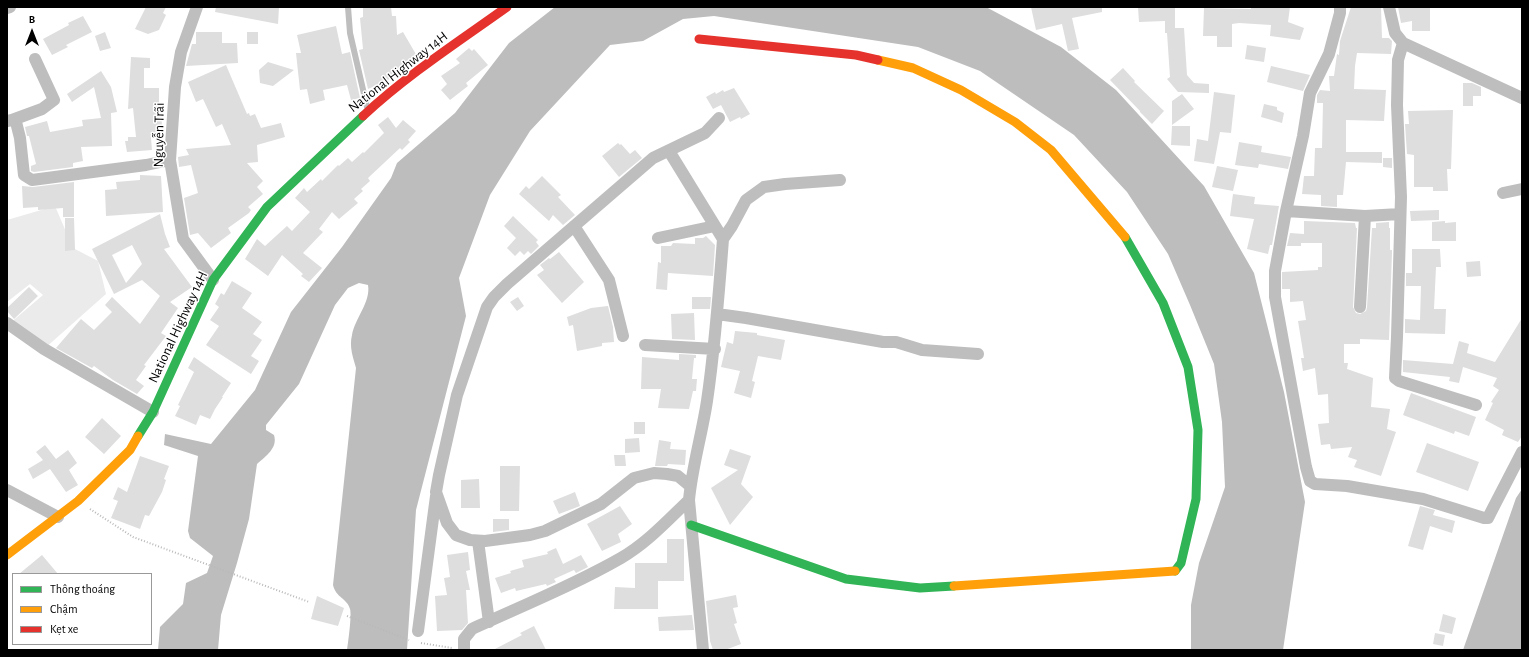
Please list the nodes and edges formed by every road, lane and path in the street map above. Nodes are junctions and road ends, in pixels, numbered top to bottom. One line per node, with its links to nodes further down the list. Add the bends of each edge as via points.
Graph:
1 (10, 7): 7 (street)
2 (197, 7): 16 (street, Nguyễn Trãi, via 181,52 175,87)
3 (348, 7): 12 (lane, via 350,33)
4 (506, 7): 12 (street, National Highway 14H)
5 (1340, 7): 20 (street, via 1329,54 1310,93 1304,136)
6 (1389, 7): 9 (street, via 1395,33)
7 (7, 8)
8 (699, 39): 44 (street, via 856,55 913,68 961,90 1014,122 1051,150 1128,240 1163,303 1188,367 1198,430 1196,499 1181,564 1176,571 920,588 846,579)
9 (1403, 43): 11 (street); 21 (street, via 1398,60)
10 (35, 59): 14 (street, via 54,100 42,109)
11 (1522, 98)
12 (368, 111): 27 (street, National Highway 14H, via 267,207)
13 (719, 118): 15 (street, via 705,133)
14 (9, 120): 16 (street, via 16,122 24,175 32,180)
15 (669, 151): 23 (street, via 653,158); 24 (street)
16 (170, 160): 27 (street, Nguyễn Trãi, via 183,239)
17 (840, 180): 26 (street, via 764,187 746,200)
18 (1522, 188): 19 (street)
19 (1503, 193)
20 (1286, 211): 22 (street); 37 (street, via 1275,270 1275,297 1310,481 1315,484 1347,486 1423,499 1488,518)
21 (1400, 214): 22 (street); 35 (street, via 1395,378)
22 (1365, 216): 28 (street)
23 (574, 226): 31 (street, via 609,280); 40 (street, via 507,284 487,307 457,395)
24 (715, 226): 25 (street); 26 (street)
25 (658, 238)
26 (723, 239): 29 (street)
27 (214, 280): 36 (street, National Highway 14H)
28 (1360, 307)
29 (717, 314): 33 (street); 34 (street, via 883,342 896,342 922,350)
30 (7, 323): 36 (street, via 44,349)
31 (623, 336)
32 (645, 345): 33 (street)
33 (715, 349): 38 (street, via 705,420)
34 (978, 354)
35 (1476, 405)
36 (154, 412): 42 (street, National Highway 14H, via 130,450)
37 (1522, 452)
38 (690, 486): 41 (street); 45 (street, via 678,476 667,474 654,473 634,478 601,504 545,531)
39 (7, 490): 43 (street)
40 (436, 492): 45 (street, via 447,523 456,535); 50 (street)
41 (689, 500): 44 (street); 49 (street, via 652,535 622,557)
42 (78, 501): 43 (street, National Highway 14H); 47 (path, via 133,538)
43 (58, 517): 46 (street, National Highway 14H)
44 (691, 525): 52 (street)
45 (478, 541): 49 (street)
46 (7, 555)
47 (309, 602)
48 (347, 616): 50 (path)
49 (489, 622): 51 (street, via 472,629)
50 (416, 638): 51 (path)
51 (459, 649)
52 (703, 650)

